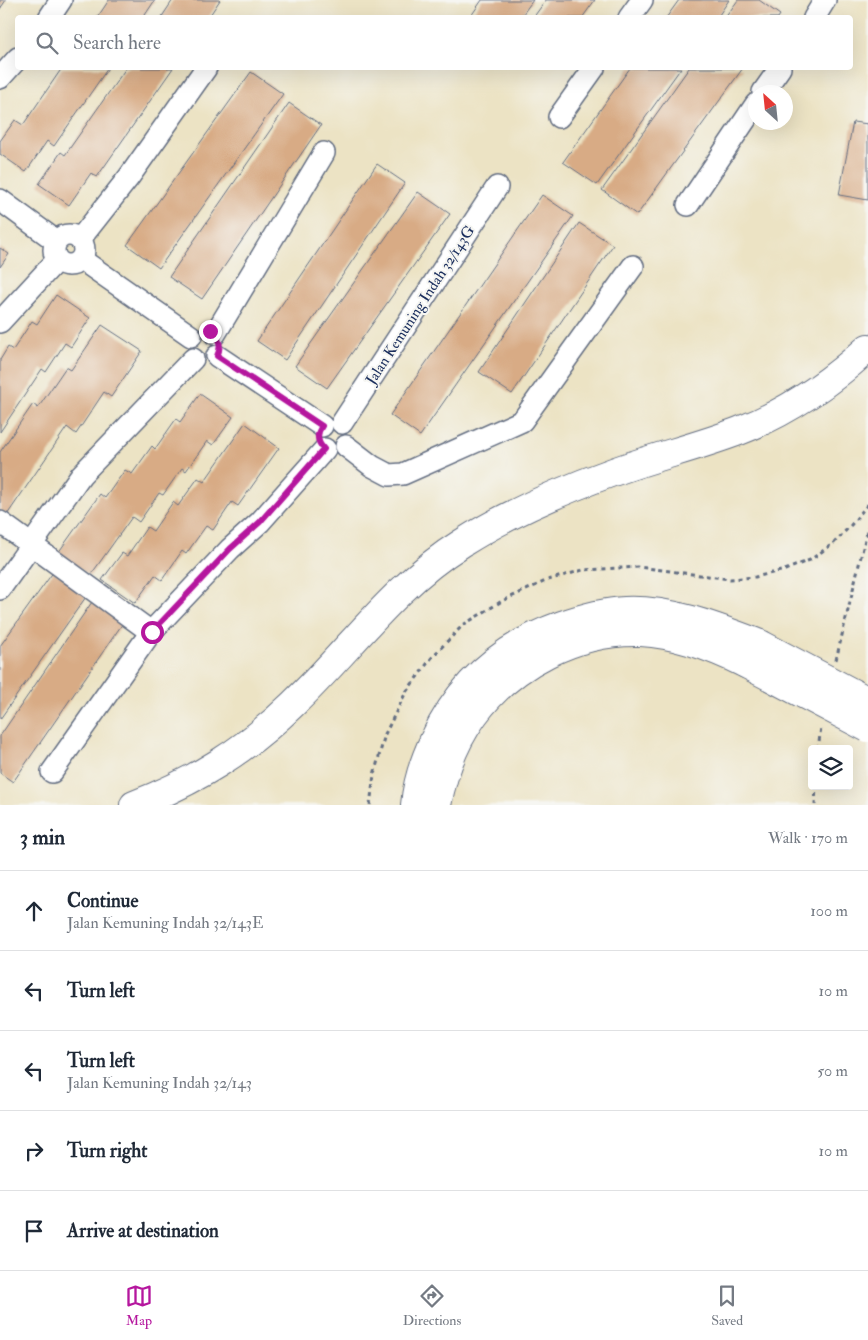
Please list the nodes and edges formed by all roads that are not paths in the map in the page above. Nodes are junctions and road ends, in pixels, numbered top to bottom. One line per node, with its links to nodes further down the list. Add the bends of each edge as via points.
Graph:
1 (62, 0): 4 (street)
2 (642, 0): 5 (street)
3 (826, 0): 6 (street)
4 (52, 15)
5 (631, 15)
6 (816, 15)
7 (15, 61): 11 (street)
8 (205, 70): 19 (street)
9 (593, 70): 14 (street)
10 (779, 70): 12 (street)
11 (0, 78)
12 (769, 85)
13 (748, 116): 18 (street)
14 (559, 117)
15 (324, 153): 23 (street)
16 (497, 187): 28 (street, Jalan Kemuning Indah 32/143G)
17 (0, 200): 20 (street)
18 (688, 205)
19 (81, 249): 20 (street, via 76,264 70,266 63,264); 20 (street, via 75,236 68,234 61,236); 24 (street)
20 (57, 251): 22 (street)
21 (632, 266): 29 (street, via 522,421 403,474 389,475)
22 (0, 322)
23 (215, 334): 24 (street, via 200,330); 26 (street, via 220,342)
24 (191, 336): 27 (street, via 188,350)
25 (868, 348): 39 (highway, via 825,383 788,407 741,430 615,471 546,498 461,544 424,569 396,594 295,703 248,744 176,787)
26 (217, 356): 27 (street, via 203,363); 28 (street)
27 (193, 359): 32 (street, via 81,475)
28 (332, 424): 29 (street, via 348,431); 30 (street, via 319,430 318,441)
29 (346, 446): 30 (street, via 334,452)
30 (324, 449): 34 (street, via 260,522)
31 (0, 522): 32 (street)
32 (31, 544): 33 (street); 34 (street)
33 (0, 589)
34 (152, 632): 38 (street)
35 (753, 654): 36 (highway, bridge); 37 (highway, bridge); 40 (highway, via 719,628 671,615 625,611 585,617 552,629 501,656 477,676 454,703 424,763); 41 (highway, via 642,632 611,634 562,646 543,655 495,691 474,715 450,757)
36 (868, 701)
37 (868, 728)
38 (52, 772)
39 (134, 805)
40 (415, 805)
41 (437, 805)

